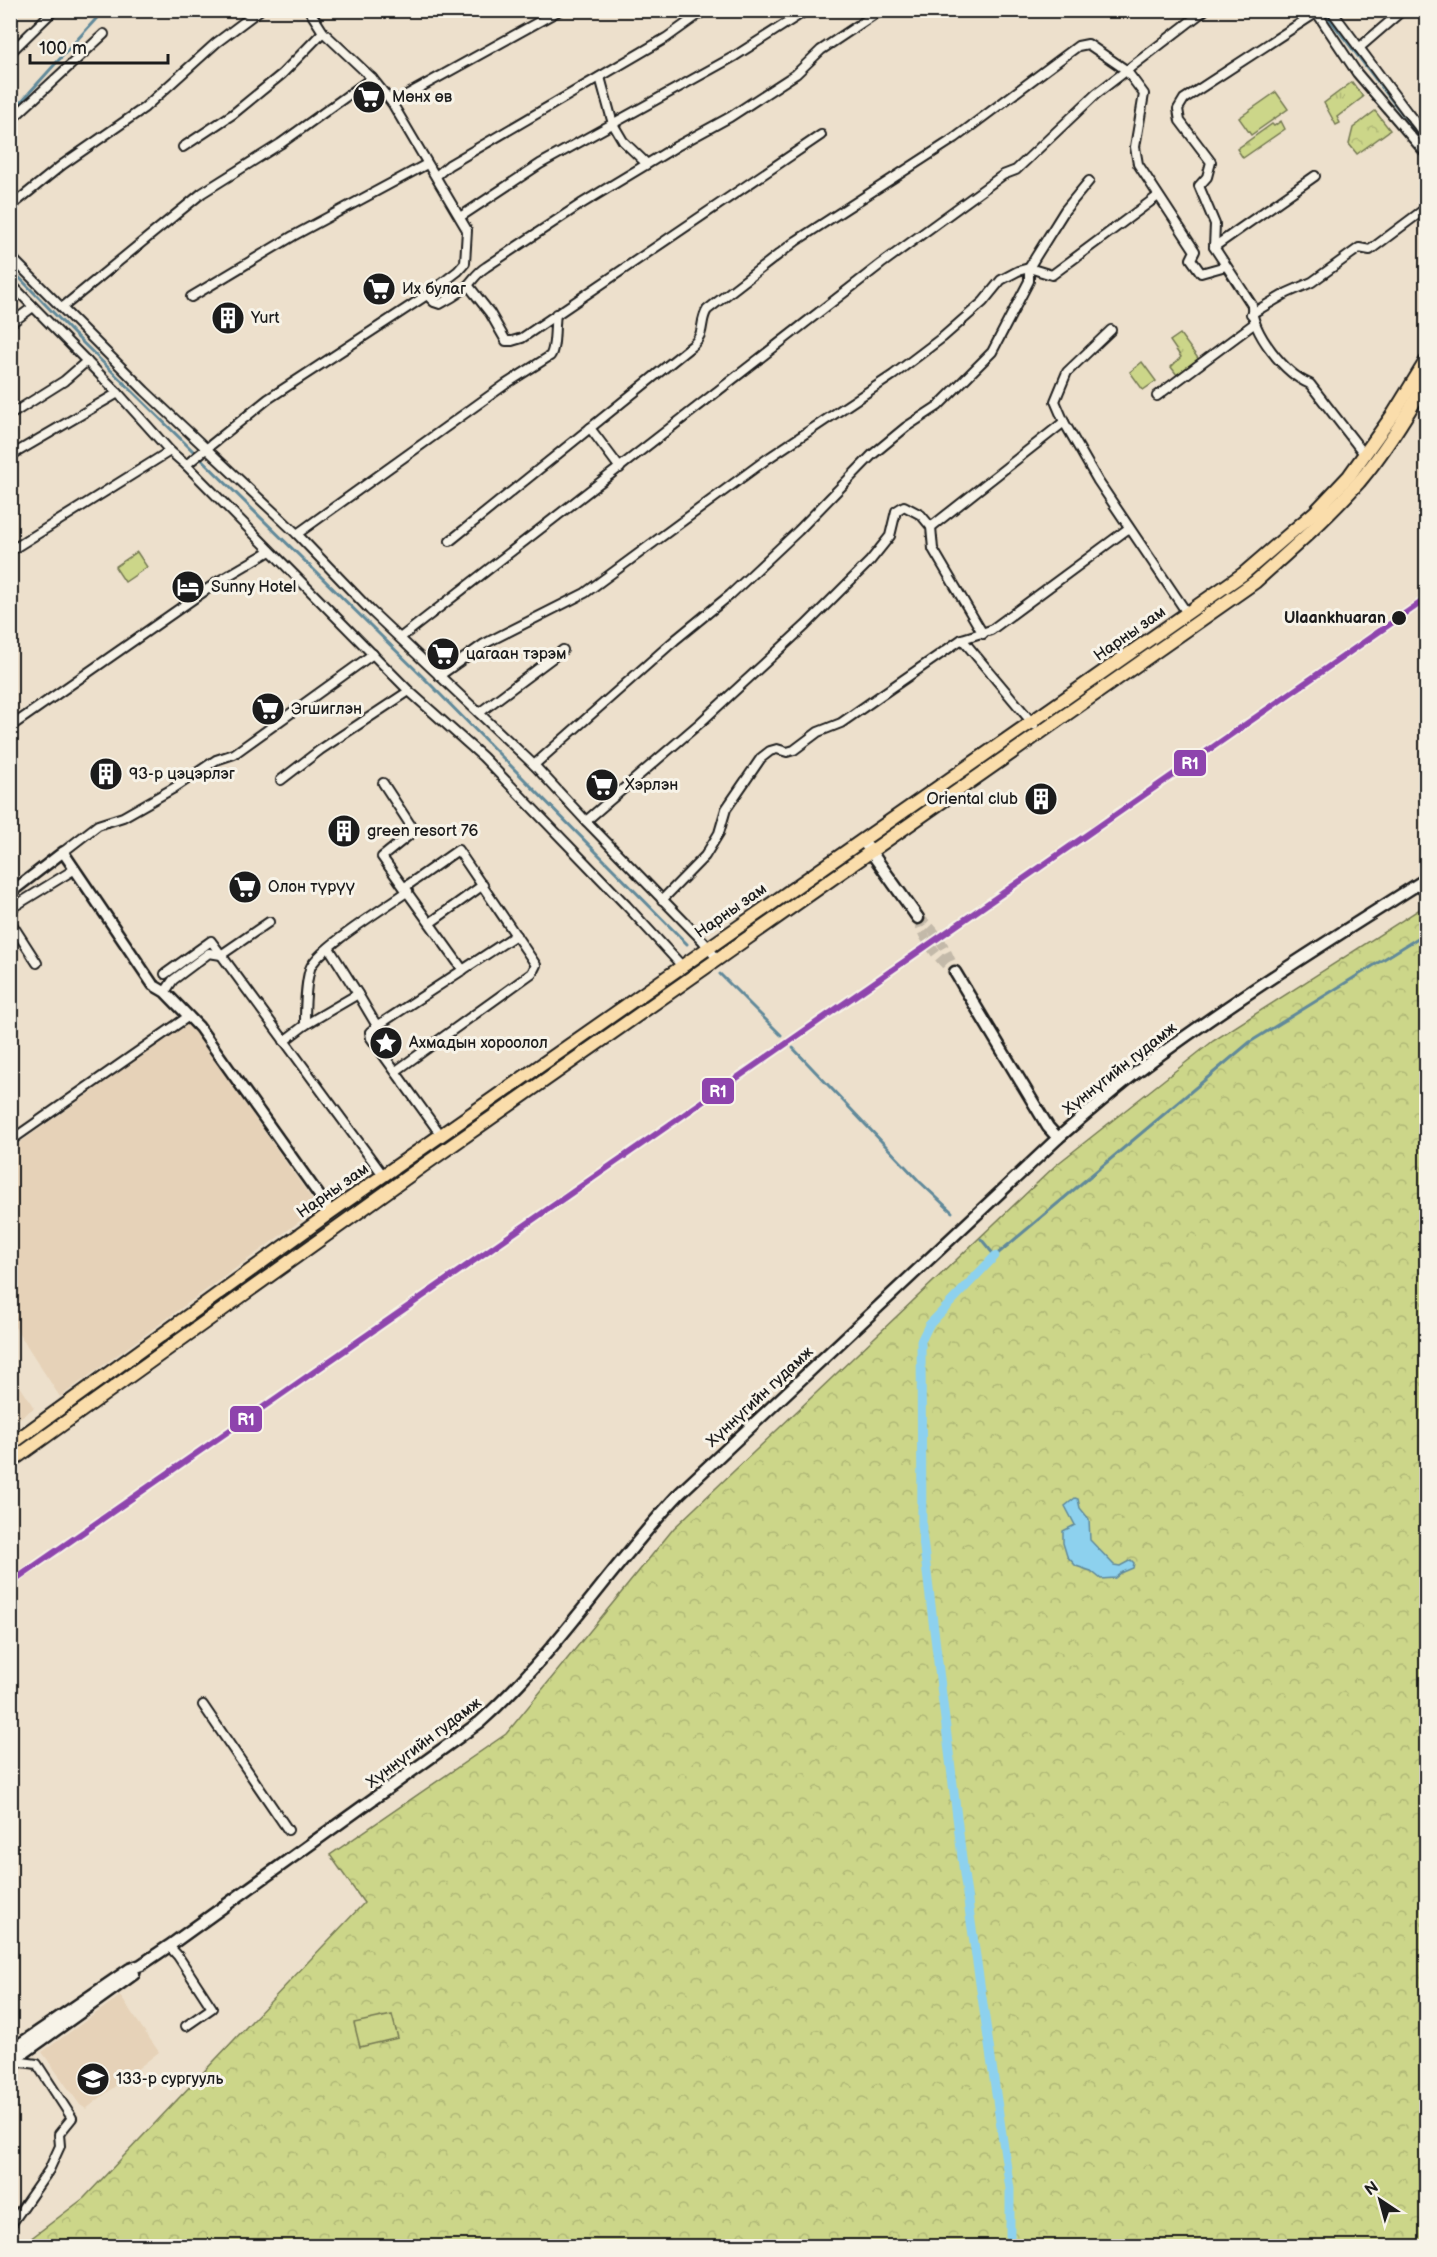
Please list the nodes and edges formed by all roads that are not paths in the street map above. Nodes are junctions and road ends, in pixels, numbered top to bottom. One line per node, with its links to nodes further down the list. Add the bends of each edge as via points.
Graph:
1 (54, 10): 15 (street)
2 (260, 10): 32 (street, via 216,43 144,108)
3 (309, 10): 12 (street)
4 (560, 10): 19 (street)
5 (705, 10): 17 (street)
6 (807, 10): 21 (street, via 735,56)
7 (881, 10): 27 (street, via 821,50 777,87)
8 (1205, 10): 16 (street)
9 (1330, 10): 14 (street)
10 (1403, 10): 14 (street)
11 (1316, 12): 25 (street, via 1357,73); 35 (street, via 1184,99 1178,109 1180,121 1211,162 1207,177 1199,186 1215,224)
12 (323, 32): 18 (street); 24 (street, via 265,87)
13 (104, 34): 20 (street)
14 (1359, 48): 23 (street)
15 (10, 53)
16 (1126, 70): 31 (street, via 1144,94 1136,147 1138,164); 59 (street, via 1088,44 1078,46 955,138 796,241 707,310 700,338); 65 (street, via 1016,170 1003,175 881,264)
17 (600, 77): 21 (street); 28 (street)
18 (372, 78): 19 (street); 46 (street, via 280,144 202,193)
19 (392, 103): 26 (street)
20 (10, 121)
21 (613, 124): 27 (street, via 623,141); 34 (street, via 540,164)
22 (821, 135): 47 (street)
23 (1426, 136)
24 (183, 147)
25 (1426, 154)
26 (428, 164): 28 (street); 44 (street, via 293,236)
27 (647, 164): 40 (street)
28 (436, 176): 34 (street)
29 (1316, 176): 35 (street)
30 (1089, 181): 39 (street, via 1065,210)
31 (1158, 196): 38 (street, via 1195,251 1191,259 1201,273); 39 (street, via 1052,275)
32 (10, 207)
33 (1426, 208): 48 (street, via 1370,250 1359,248 1312,282)
34 (460, 217): 37 (street, via 467,230)
35 (1214, 247): 38 (street)
36 (10, 256): 46 (street)
37 (465, 263): 40 (street); 43 (street)
38 (1226, 266): 48 (street, via 1252,305)
39 (1029, 268): 78 (street, via 1001,280 983,302 943,337 767,459 585,593 484,644); 84 (street, via 1029,281 992,352 938,406 872,455 730,595)
40 (475, 275): 42 (street)
41 (10, 283): 45 (street)
42 (468, 285): 43 (street, via 440,304); 47 (street, via 506,341 522,338)
43 (427, 294): 60 (street, via 268,399)
44 (191, 297)
45 (33, 307): 50 (street); 52 (street)
46 (63, 307): 60 (street)
47 (556, 314): 68 (street, via 554,351 550,356)
48 (1251, 314): 49 (street)
49 (1255, 323): 56 (street); 62 (street, via 1281,364 1310,384)
50 (10, 324)
51 (1111, 330): 58 (street, via 1067,372 1055,401)
52 (87, 361): 55 (street); 57 (street, via 64,381)
53 (1426, 361): 62 (main road, Нарны зам)
54 (1426, 382): 83 (main road, Нарны зам, via 1405,420 1323,520 1255,582)
55 (118, 393): 61 (street); 63 (street)
56 (1157, 396)
57 (10, 415)
58 (1064, 422): 66 (street); 67 (street)
59 (590, 428): 65 (street); 69 (street)
60 (205, 448): 64 (street); 68 (street)
61 (170, 451): 64 (street); 70 (street)
62 (1365, 455): 72 (main road, Нарны зам, via 1315,512 1243,574)
63 (10, 456)
64 (189, 462): 71 (street)
65 (620, 468): 74 (street)
66 (931, 527): 73 (street, via 933,549); 87 (street, via 911,508 904,506 897,511 890,536 822,610)
67 (1129, 528): 72 (street); 73 (street)
68 (297, 534): 74 (street)
69 (450, 541)
70 (10, 551)
71 (270, 552): 77 (street); 82 (street, via 219,581)
72 (1187, 613): 81 (main road, Нарны зам)
73 (983, 634): 75 (street)
74 (400, 638): 78 (street)
75 (962, 639): 81 (street); 96 (street, via 841,723 818,732 794,750 777,749 761,758 726,809 719,833 705,856)
76 (563, 650): 80 (street)
77 (373, 654): 79 (street); 89 (street, via 234,754 216,760 123,817 98,825)
78 (440, 676): 80 (street)
79 (409, 691): 85 (street); 108 (street, via 483,757)
80 (479, 713): 84 (street)
81 (1031, 721): 83 (street); 88 (main road, Нарны зам)
82 (10, 727)
83 (1040, 734): 90 (main road, Нарны зам)
84 (534, 765): 87 (street)
85 (281, 780)
86 (383, 783): 94 (street, via 413,829 382,858)
87 (586, 821): 96 (street)
88 (862, 840): 90 (main road); 103 (main road, Нарны зам)
89 (63, 852): 91 (street); 95 (street)
90 (870, 852): 98 (main road); 106 (main road, Нарны зам)
91 (75, 869): 97 (street); 112 (street, via 153,985)
92 (1426, 879): 120 (main road, Хүннүгийн гудамж, via 1168,1049)
93 (483, 885): 94 (street, via 458,850); 101 (street); 102 (street)
94 (406, 889): 101 (street); 104 (street)
95 (10, 893)
96 (662, 900): 103 (street)
97 (10, 909)
98 (918, 918)
99 (10, 921): 107 (street)
100 (269, 922): 105 (street)
101 (430, 923): 109 (street)
102 (516, 936): 109 (street); 118 (street, via 536,965 532,973)
103 (707, 947): 106 (street); 108 (main road, Нарны зам)
104 (328, 948): 113 (street); 115 (street, via 310,969)
105 (220, 955): 111 (street, via 211,941); 112 (street, via 209,953 173,980); 117 (street)
106 (717, 959): 125 (main road, Нарны зам)
107 (37, 963)
108 (681, 966): 119 (main road, Нарны зам)
109 (463, 970): 116 (street)
110 (955, 972): 120 (main road)
111 (165, 974)
112 (165, 992): 114 (street)
113 (358, 994): 115 (street); 116 (street)
114 (189, 1016): 121 (street); 123 (street)
115 (305, 1025): 117 (street)
116 (377, 1026): 118 (street, via 370,1032 371,1038)
117 (284, 1041): 122 (street)
118 (396, 1071): 119 (street)
119 (441, 1135): 122 (main road, Нарны зам)
120 (1058, 1138): 128 (main road, Хүннүгийн гудамж, via 680,1493 494,1710)
121 (10, 1141)
122 (383, 1175): 123 (main road, Нарны зам)
123 (331, 1212): 124 (main road, Нарны зам)
124 (10, 1445)
125 (10, 1462)
126 (203, 1705): 127 (street)
127 (288, 1830)
128 (169, 1946): 129 (street, via 212,2008); 130 (main road, Хүннүгийн гудамж, via 141,1965 137,1973)
129 (186, 2026)
130 (13, 2058): 131 (street, via 37,2064 72,2118 59,2134 60,2146 49,2170)
131 (10, 2226)

